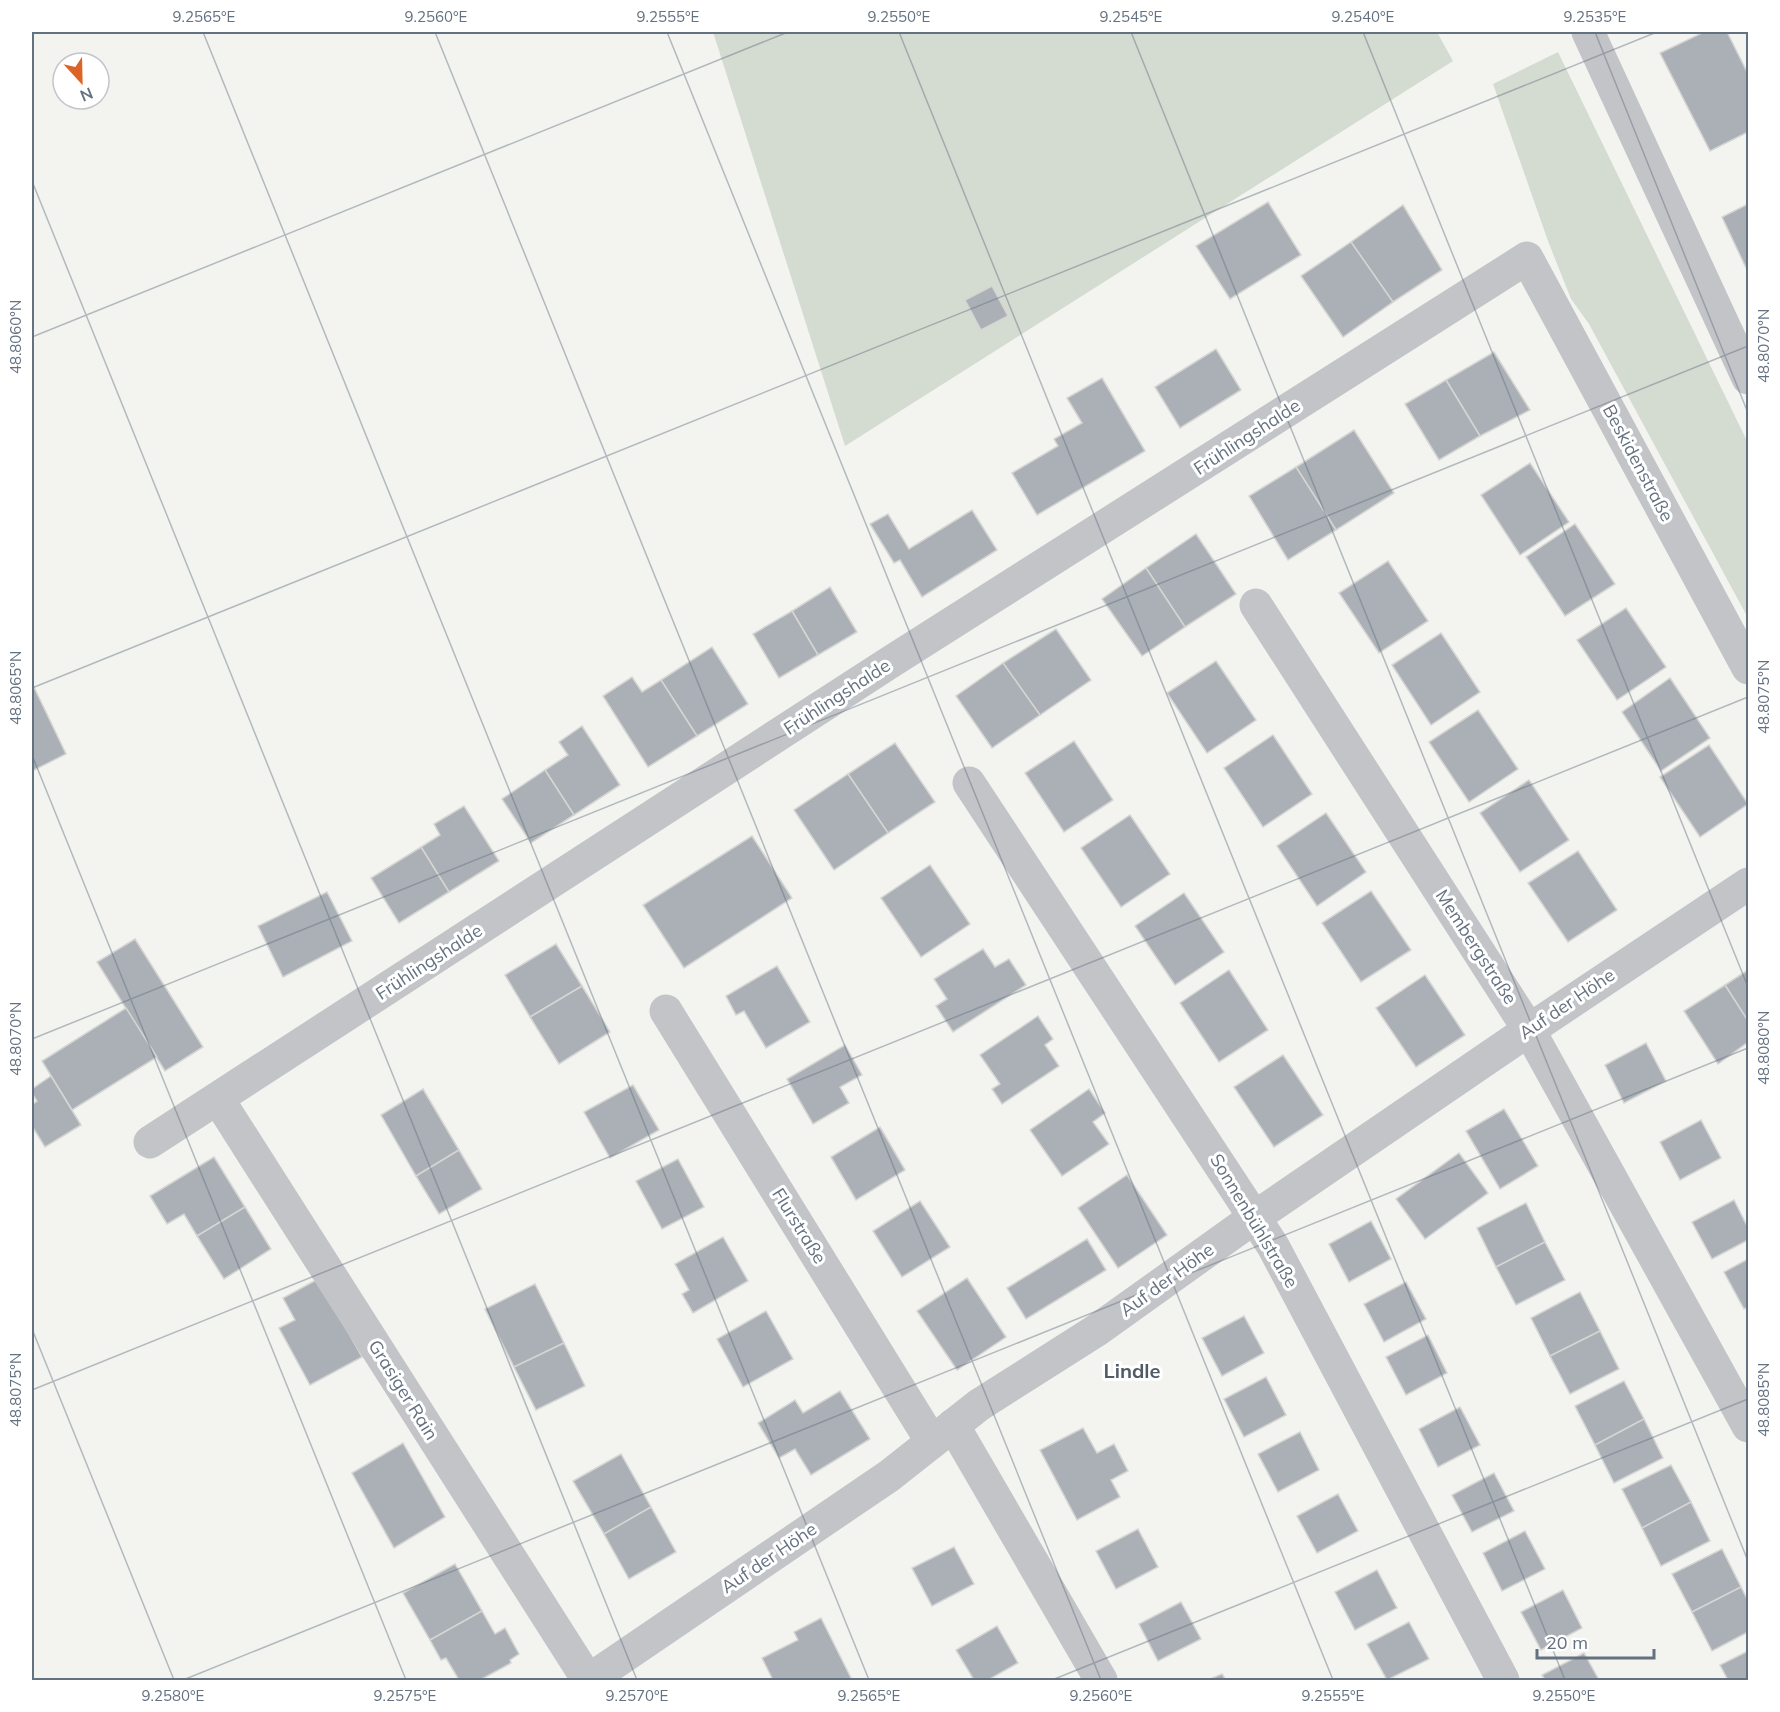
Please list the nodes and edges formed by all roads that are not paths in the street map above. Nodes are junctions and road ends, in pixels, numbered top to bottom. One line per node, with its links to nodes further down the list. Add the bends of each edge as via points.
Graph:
1 (1588, 32): 3 (street)
2 (1527, 258): 6 (street, Beskidenstraße); 11 (street, Frühlingshalde, via 899,656)
3 (1739, 332): 4 (street)
4 (1749, 378)
5 (1256, 605): 10 (street, Membergstraße)
6 (1749, 668)
7 (969, 783): 13 (street, Sonnenbühlstraße)
8 (1749, 884): 10 (street, Auf der Höhe)
9 (666, 1011): 15 (street, Flurstraße)
10 (1529, 1030): 13 (street, Auf der Höhe); 14 (street, Membergstraße)
11 (218, 1099): 12 (street, Frühlingshalde); 16 (street, Grasiger Rain)
12 (150, 1142)
13 (1255, 1217): 15 (street, Auf der Höhe); 18 (street, Sonnenbühlstraße)
14 (1749, 1426)
15 (942, 1434): 16 (street, Auf der Höhe, via 889,1476); 17 (street, Flurstraße)
16 (588, 1680)
17 (1101, 1680)
18 (1503, 1680)

